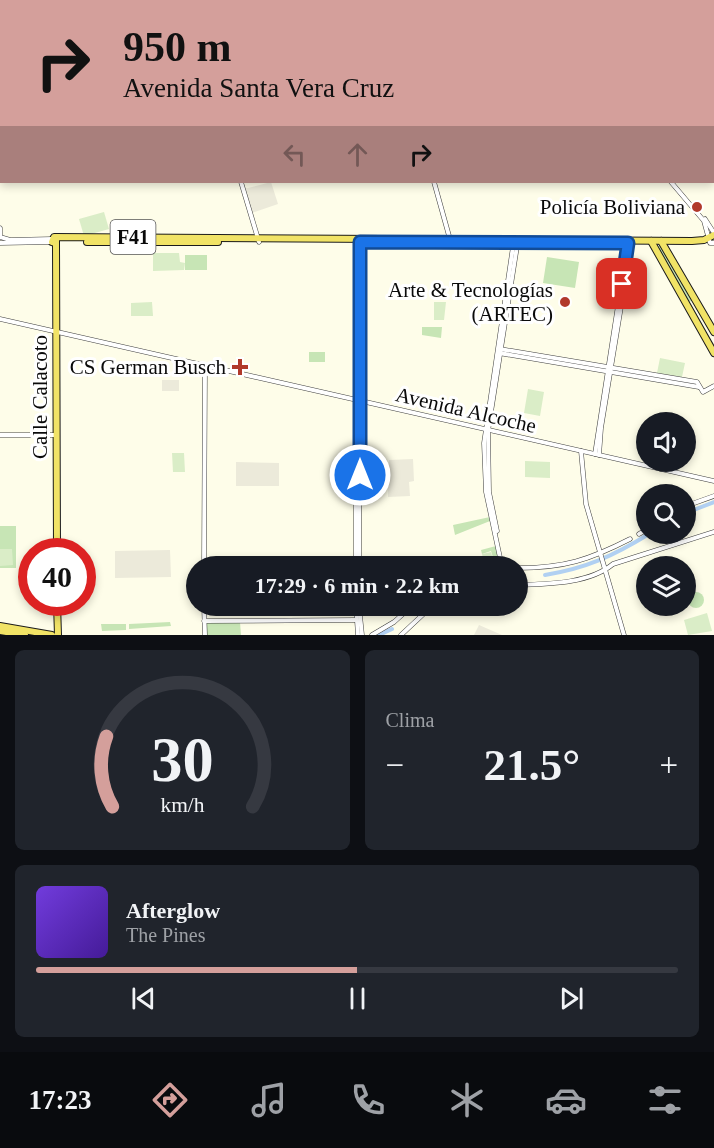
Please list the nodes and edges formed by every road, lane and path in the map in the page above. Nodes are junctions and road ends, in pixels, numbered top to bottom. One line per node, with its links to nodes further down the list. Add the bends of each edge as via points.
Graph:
1 (241, 183): 8 (street)
2 (433, 183): 11 (street)
3 (673, 183): 4 (street)
4 (705, 221): 7 (street); 7 (street)
5 (0, 228): 6 (street)
6 (1, 236): 9 (street, via 9,240); 16 (street)
7 (711, 239): 15 (main road, F41); 15 (main road, F41)
8 (259, 240): 9 (main road, F41); 10 (main road, F41); 11 (main road, F41)
9 (54, 241): 16 (street); 23 (main road, Calle Calacoto)
10 (358, 242): 11 (main road, F41); 29 (street)
11 (450, 242): 12 (main road, F41)
12 (516, 242): 13 (main road, F41); 24 (street)
13 (630, 242): 14 (main road, F41); 27 (street)
14 (651, 242): 15 (main road, F41); 18 (main road)
15 (662, 242): 17 (main road)
16 (0, 243)
17 (695, 300): 18 (main road); 19 (main road)
18 (687, 307): 20 (main road)
19 (703, 313): 20 (main road); 22 (main road)
20 (693, 317): 25 (main road)
21 (0, 320): 23 (street, Avenida Alcoche)
22 (714, 332)
23 (55, 333): 26 (street, Avenida Alcoche); 32 (main road, Calle Calacoto)
24 (499, 351): 27 (street); 30 (street)
25 (714, 353)
26 (205, 366): 29 (street, Avenida Alcoche); 41 (street)
27 (609, 370): 28 (street, via 698,384 703,392); 34 (street)
28 (714, 386)
29 (358, 401): 30 (street, Avenida Alcoche); 42 (street)
30 (486, 430): 33 (street, Avenida Alcoche); 43 (street, via 484,474)
31 (0, 435): 32 (street)
32 (55, 435): 39 (main road, Calle Calacoto)
33 (581, 451): 34 (street, Avenida Alcoche); 44 (street, via 588,511)
34 (597, 455): 35 (street, Avenida Alcoche)
35 (714, 481)
36 (714, 496): 37 (street)
37 (696, 503)
38 (714, 532): 46 (street, via 613,564)
39 (55, 538)
40 (630, 539): 44 (street)
41 (204, 556)
42 (358, 556)
43 (501, 556)
44 (602, 559): 45 (street); 46 (street)
45 (528, 568)
46 (606, 570): 47 (street, via 550,584); 64 (street)
47 (528, 585)
48 (55, 616): 59 (main road)
49 (204, 616): 55 (street)
50 (357, 616): 54 (street)
51 (359, 616): 61 (street)
52 (398, 616): 62 (street)
53 (421, 616): 63 (street)
54 (356, 620): 55 (street); 61 (street)
55 (204, 621): 60 (street)
56 (0, 626): 59 (main road)
57 (0, 631): 58 (main road)
58 (25, 635)
59 (55, 635)
60 (204, 635)
61 (360, 635)
62 (372, 635)
63 (401, 635)
64 (624, 635)

